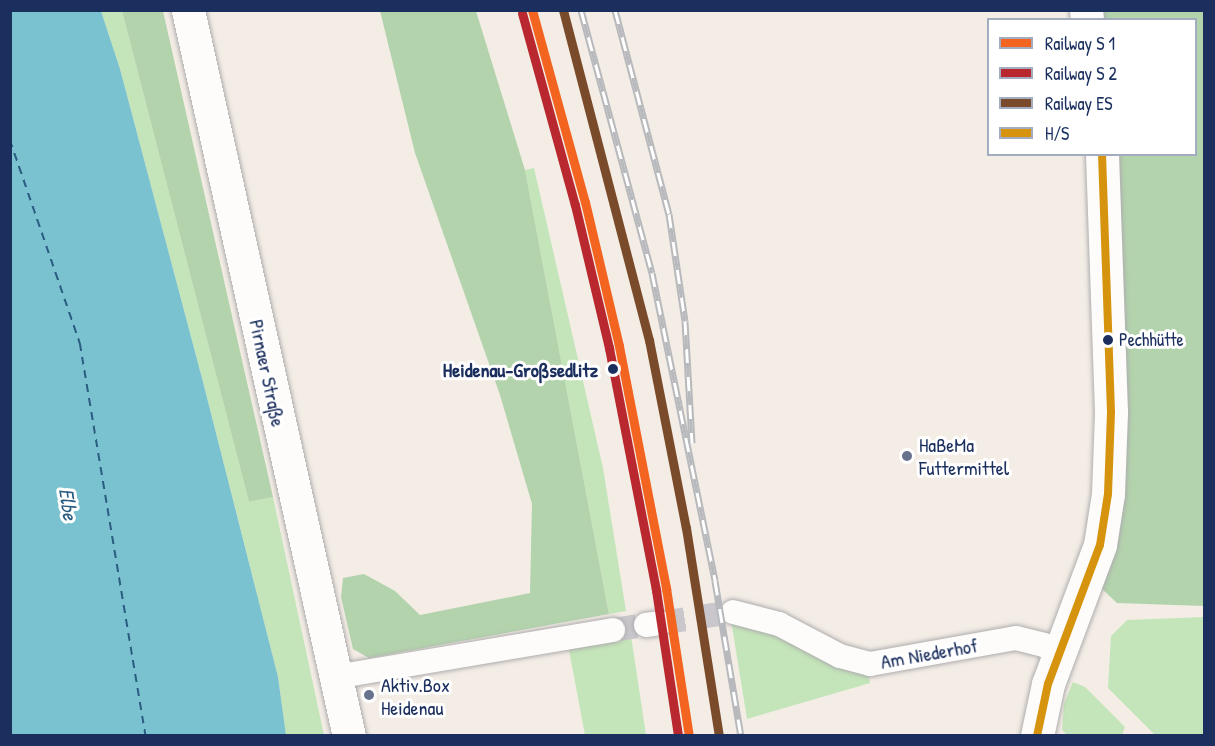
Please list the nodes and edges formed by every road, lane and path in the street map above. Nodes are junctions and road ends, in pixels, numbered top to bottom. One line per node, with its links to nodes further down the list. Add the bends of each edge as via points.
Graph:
1 (188, 10): 6 (street, Pirnaer Straße)
2 (1102, 156): 5 (street, via 1111,412 1108,494 1100,545)
3 (733, 612): 5 (street, Am Niederhof, via 779,624 840,656 870,664 1016,638 1044,645)
4 (613, 630): 6 (street)
5 (1059, 654): 8 (street)
6 (336, 677): 7 (street, Pirnaer Straße)
7 (349, 735)
8 (1037, 735)

